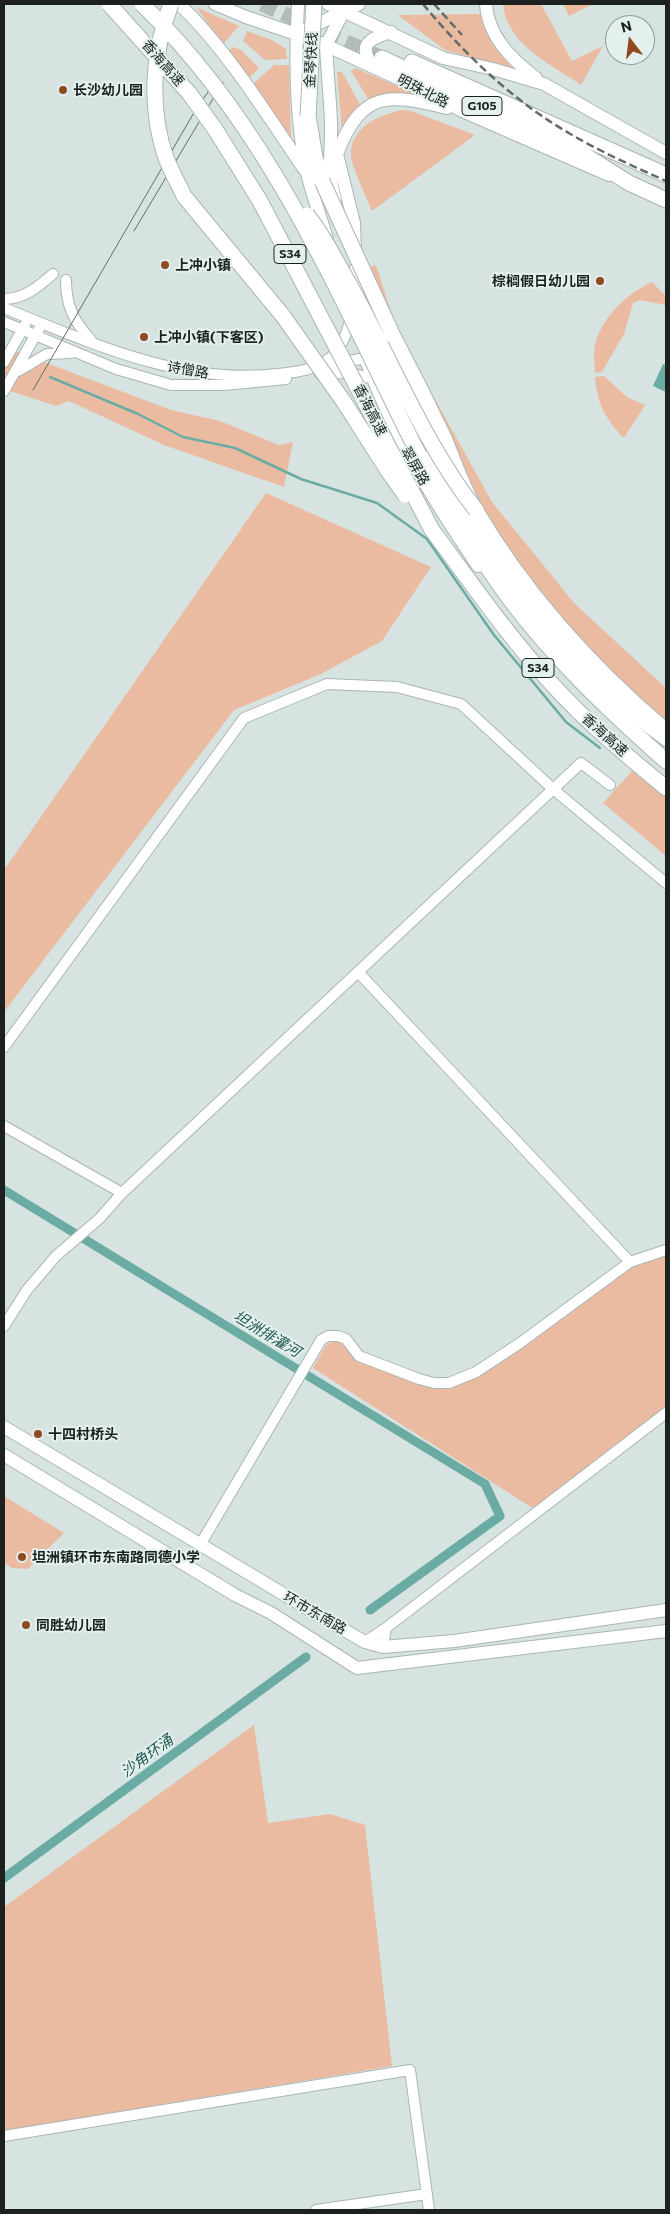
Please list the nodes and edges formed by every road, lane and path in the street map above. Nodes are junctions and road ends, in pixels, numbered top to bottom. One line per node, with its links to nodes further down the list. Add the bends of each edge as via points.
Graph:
1 (109, 4): 49 (highway, 香海高速 / S34, bridge, via 189,93 260,201)
2 (142, 4): 24 (highway, 香海高速 / S34, bridge, via 204,69)
3 (171, 4): 49 (highway, bridge, via 160,40 155,114 166,159 184,196 283,316 344,402 388,472)
4 (179, 4): 21 (main road, via 245,85)
5 (215, 4): 13 (main road, 明珠北路 / G105)
6 (298, 4): 13 (main road, 翠屏路)
7 (314, 4): 48 (highway, 金琴快线, bridge, via 308,116 322,181)
8 (328, 4): 11 (main road)
9 (359, 4): 11 (main road)
10 (486, 4): 16 (main road, via 488,20 507,52)
11 (343, 7): 12 (main road); 13 (main road); 14 (main road)
12 (391, 32): 15 (main road, via 367,43 366,55); 16 (main road, via 443,58)
13 (296, 34): 14 (main road, 明珠北路 / G105); 21 (main road, 翠屏路, via 300,131)
14 (326, 44): 15 (main road, 明珠北路 / G105); 18 (main road, 翠屏路)
15 (380, 58): 17 (main road, 明珠北路 / G105); 22 (highway, 明珠北路 / G105, via 506,102); 23 (highway, 明珠北路 / G105, via 583,154)
16 (544, 84): 19 (main road)
17 (460, 110): 20 (main road, via 410,98 381,101 352,122); 23 (main road, 明珠北路 / G105)
18 (331, 124): 20 (main road); 26 (main road, 翠屏路, via 328,153 332,192)
19 (666, 153)
20 (337, 154): 26 (main road, via 354,223)
21 (307, 175): 31 (main road, 翠屏路)
22 (666, 175)
23 (629, 183): 25 (highway, 明珠北路 / G105)
24 (287, 191): 48 (highway, bridge, via 316,226 453,481); 52 (highway, 香海高速 / S34, bridge, via 419,454 487,566 521,613 567,667 620,721)
25 (666, 200)
26 (356, 269): 33 (main road, 翠屏路)
27 (53, 274): 29 (street, via 23,296)
28 (66, 280): 38 (street, via 72,316)
29 (4, 299)
30 (4, 308): 32 (street, 诗僧路)
31 (351, 315): 40 (main road, 翠屏路); 42 (street, 诗僧路, via 347,333 338,349 329,359)
32 (29, 318): 35 (street, 诗僧路); 36 (street)
33 (372, 319): 40 (street, via 371,340); 43 (main road, 翠屏路)
34 (4, 322): 36 (street, 诗僧路)
35 (43, 324): 37 (street); 38 (street, 诗僧路)
36 (22, 329): 37 (street, 诗僧路); 41 (street)
37 (36, 335): 39 (street, 诗僧路); 44 (street)
38 (94, 343): 42 (street, 诗僧路, via 170,368 210,374 252,377)
39 (81, 355): 44 (street, via 52,352); 45 (street, 诗僧路, via 116,369 172,384 242,384)
40 (363, 357): 42 (street); 43 (street); 45 (street); 46 (main road, 翠屏路)
41 (4, 362)
42 (313, 368)
43 (388, 369): 51 (main road, 翠屏路, via 455,500 527,607 585,673 635,718)
44 (15, 372): 47 (street)
45 (335, 372): 46 (street, 诗僧路)
46 (373, 379): 53 (main road, 翠屏路, via 407,453 513,615 607,715)
47 (4, 391)
48 (476, 510): 50 (highway, via 537,599 634,704)
49 (432, 530): 55 (highway, 香海高速 / S34, via 503,626 551,683 606,738)
50 (666, 731)
51 (666, 740)
52 (666, 761)
53 (666, 766)
54 (610, 786): 56 (street, via 581,763)
55 (666, 788)
56 (552, 789): 57 (street); 58 (street); 59 (street, via 461,704 397,687 327,684 244,718)
57 (666, 884)
58 (358, 972): 61 (street); 63 (street)
59 (4, 1047)
60 (4, 1126): 61 (street)
61 (122, 1193): 64 (street, via 100,1218 56,1256 27,1290)
62 (666, 1250): 63 (street)
63 (630, 1262): 68 (street, via 520,1343 476,1372 449,1383 418,1380 359,1356 346,1339 338,1336 321,1340)
64 (4, 1326)
65 (666, 1414): 70 (street)
66 (4, 1427): 68 (main road, 环市东南路)
67 (4, 1455): 71 (main road, 环市东南路, via 235,1595 271,1613 356,1668)
68 (200, 1545): 72 (main road, 环市东南路)
69 (666, 1610): 73 (main road, 环市东南路, via 454,1641)
70 (386, 1628): 72 (street); 73 (street)
71 (666, 1631)
72 (364, 1642): 73 (main road, 环市东南路)
73 (383, 1647)
74 (4, 2136): 75 (street, via 410,2070)
75 (427, 2194): 76 (street); 77 (street)
76 (316, 2210)
77 (429, 2210)

